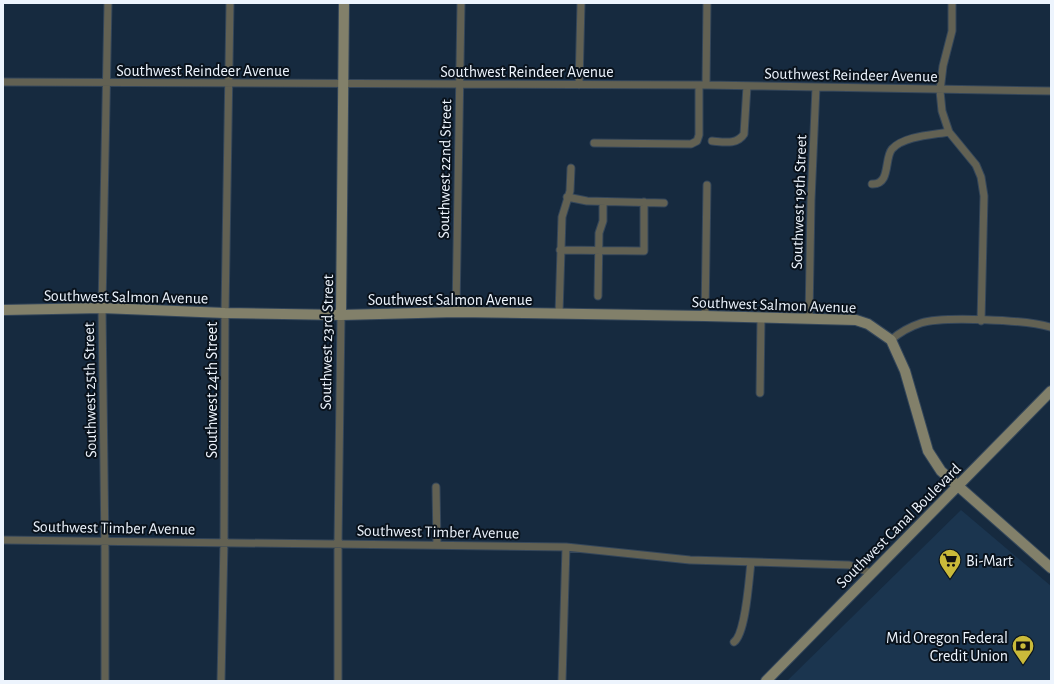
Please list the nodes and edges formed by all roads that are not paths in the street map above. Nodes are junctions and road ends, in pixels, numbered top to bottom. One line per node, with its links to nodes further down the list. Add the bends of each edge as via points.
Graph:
1 (108, 3): 10 (street, Southwest 25th Street)
2 (230, 3): 9 (street, Southwest 24th Street)
3 (344, 3): 11 (main road, Southwest 23rd Street)
4 (461, 3): 14 (street, Southwest 22nd Street)
5 (581, 3): 12 (street)
6 (707, 3): 13 (street)
7 (952, 3): 17 (street, via 952,31)
8 (3, 82): 10 (street, Southwest Reindeer Avenue)
9 (230, 83): 10 (street, Southwest Reindeer Avenue); 11 (street, Southwest Reindeer Avenue); 35 (street, Southwest 24th Street)
10 (107, 84): 32 (street, Southwest 25th Street)
11 (343, 84): 14 (street, Southwest Reindeer Avenue); 37 (main road, Southwest 23rd Street)
12 (579, 85): 13 (street, Southwest Reindeer Avenue); 14 (street, Southwest Reindeer Avenue)
13 (703, 85): 15 (street, Southwest Reindeer Avenue); 21 (street, via 697,141 691,144)
14 (460, 86): 34 (street, Southwest 22nd Street)
15 (747, 86): 16 (street, Southwest Reindeer Avenue); 20 (street, via 744,134 737,142)
16 (816, 87): 17 (street, Southwest Reindeer Avenue); 40 (street, Southwest 19th Street)
17 (940, 91): 18 (street, Southwest Reindeer Avenue); 19 (street, via 942,111)
18 (1051, 91)
19 (949, 132): 23 (street, via 897,144 890,150 884,176); 41 (street, via 976,165 984,196)
20 (712, 141)
21 (594, 142)
22 (571, 168): 25 (street, via 570,191)
23 (872, 184)
24 (707, 185): 38 (street)
25 (567, 197): 26 (street); 29 (street, via 562,217)
26 (603, 202): 27 (street); 30 (street)
27 (644, 202): 28 (street); 30 (street, via 644,251)
28 (664, 203)
29 (560, 250): 30 (street); 36 (street)
30 (599, 250): 31 (street)
31 (598, 296)
32 (102, 308): 33 (main road, Southwest Salmon Avenue); 35 (main road, Southwest Salmon Avenue); 49 (street, Southwest 25th Street)
33 (3, 310)
34 (456, 312): 36 (main road, Southwest Salmon Avenue); 37 (main road, Southwest Salmon Avenue)
35 (225, 313): 37 (main road, Southwest Salmon Avenue); 50 (street, Southwest 24th Street)
36 (559, 314): 38 (main road, Southwest Salmon Avenue)
37 (341, 315): 51 (street, Southwest 23rd Street)
38 (705, 316): 39 (main road, Southwest Salmon Avenue)
39 (761, 317): 40 (main road, Southwest Salmon Avenue); 45 (street)
40 (809, 318): 43 (main road, Southwest Salmon Avenue, via 856,320 868,324)
41 (981, 321): 42 (street, via 1035,323); 43 (street, via 939,320 921,323 904,330)
42 (1050, 327)
43 (891, 340): 47 (main road, via 905,371 928,450 941,471)
44 (1051, 391): 47 (main road, Southwest Canal Boulevard)
45 (760, 393)
46 (436, 487): 52 (street)
47 (958, 487): 55 (main road); 56 (main road, Southwest Canal Boulevard)
48 (3, 540): 49 (street, Southwest Timber Avenue)
49 (104, 541): 50 (street, Southwest Timber Avenue); 58 (street, Southwest 25th Street)
50 (224, 542): 51 (street, Southwest Timber Avenue); 59 (street, Southwest 24th Street)
51 (338, 544): 52 (street, Southwest Timber Avenue); 60 (street, Southwest 23rd Street)
52 (437, 544): 53 (street, Southwest Timber Avenue)
53 (566, 547): 54 (street, Southwest Timber Avenue, via 690,560); 61 (street)
54 (751, 562): 56 (street, Southwest Timber Avenue, via 849,565); 57 (street, via 741,630)
55 (1051, 568)
56 (870, 573): 62 (main road, Southwest Canal Boulevard)
57 (734, 642)
58 (105, 681)
59 (221, 681)
60 (338, 681)
61 (562, 681)
62 (766, 681)

